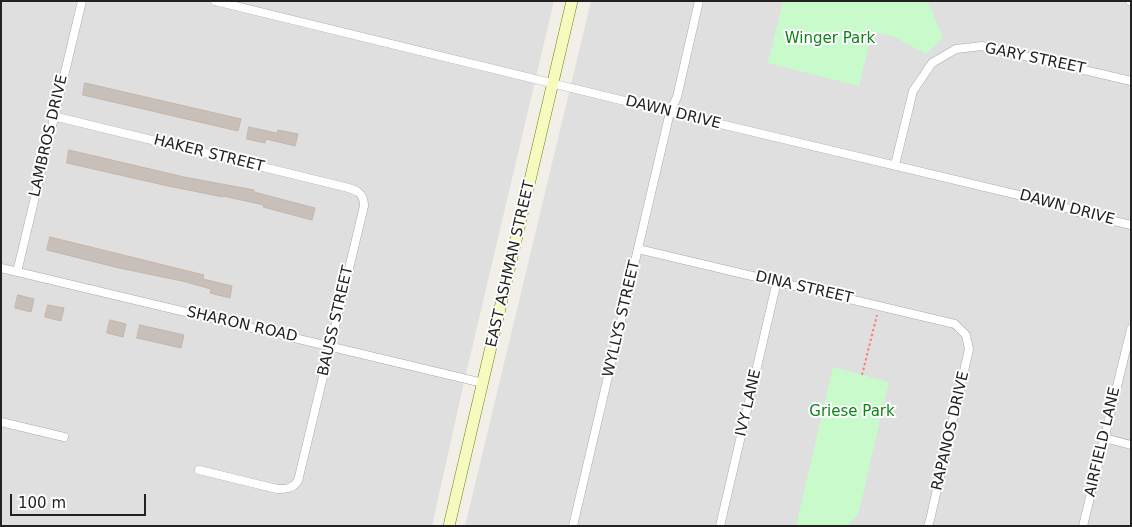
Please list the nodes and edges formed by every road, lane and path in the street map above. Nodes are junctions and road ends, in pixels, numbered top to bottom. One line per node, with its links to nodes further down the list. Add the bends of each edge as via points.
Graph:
1 (82, 1): 8 (street, LAMBROS DRIVE)
2 (215, 1): 6 (street, DAWN DRIVE)
3 (572, 1): 6 (street, EAST ASHMAN STREET)
4 (699, 1): 7 (street, WYLLYS STREET, via 677,97)
5 (1131, 81): 9 (street, GARY STREET, via 982,46 956,49 932,63 913,91)
6 (554, 83): 7 (street, DAWN DRIVE); 21 (street, EAST ASHMAN STREET)
7 (670, 112): 9 (street, DAWN DRIVE); 12 (street, WYLLYS STREET)
8 (53, 116): 10 (street, HAKER STREET, via 353,189); 14 (street, LAMBROS DRIVE)
9 (895, 165): 11 (street, DAWN DRIVE)
10 (362, 196): 19 (street, BAUSS STREET, via 364,206)
11 (1131, 225)
12 (638, 249): 15 (street, DINA STREET); 28 (street, WYLLYS STREET)
13 (1, 268): 14 (street, SHARON ROAD)
14 (17, 272): 19 (street, SHARON ROAD)
15 (778, 281): 16 (street, DINA STREET); 29 (street, IVY LANE)
16 (879, 305): 18 (street, DINA STREET, via 955,324); 20 (path)
17 (1131, 329): 24 (street, AIRFIELD LANE)
18 (966, 335): 30 (street, RAPANOS DRIVE, via 969,349)
19 (330, 346): 21 (street, SHARON ROAD); 26 (street, BAUSS STREET, via 307,447 294,486 276,489)
20 (862, 375)
21 (483, 383): 27 (street, EAST ASHMAN STREET)
22 (1, 422): 23 (street)
23 (64, 437)
24 (1104, 438): 25 (street); 31 (street, AIRFIELD LANE)
25 (1131, 445)
26 (199, 470)
27 (448, 526)
28 (573, 526)
29 (720, 526)
30 (928, 526)
31 (1083, 526)

